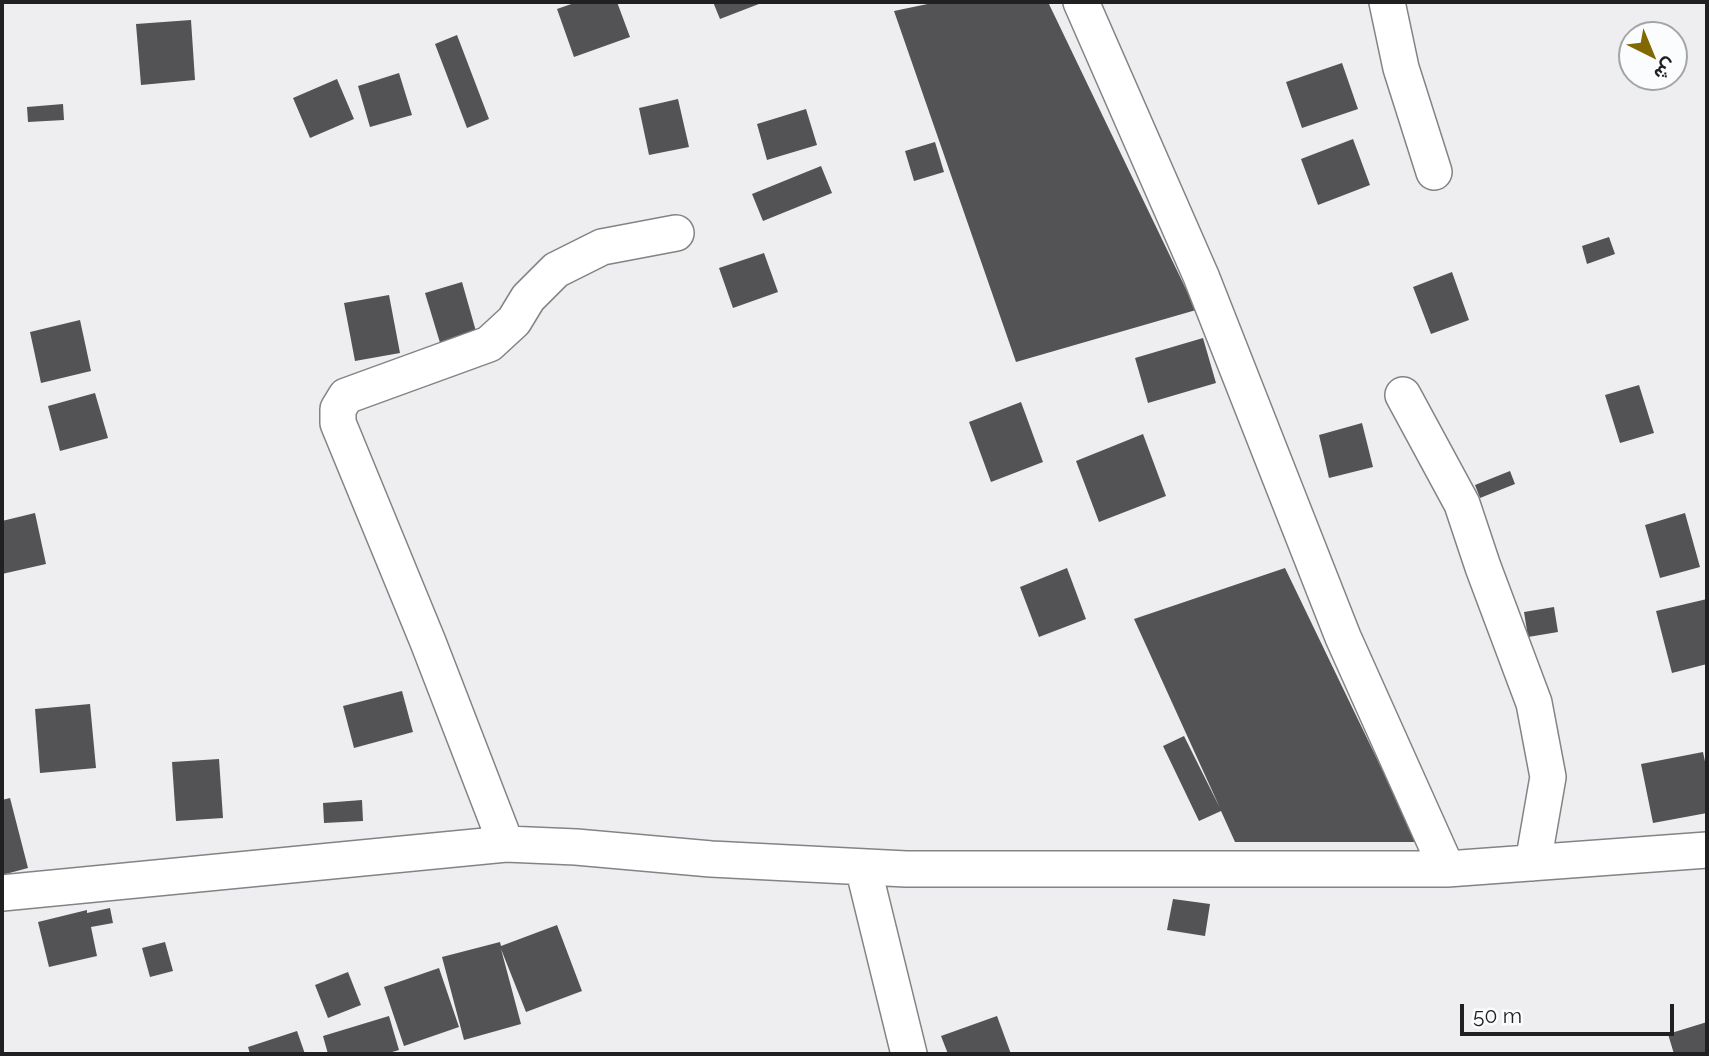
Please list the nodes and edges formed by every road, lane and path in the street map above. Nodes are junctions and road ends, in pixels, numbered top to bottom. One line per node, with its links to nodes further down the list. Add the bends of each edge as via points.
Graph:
1 (1081, 2): 10 (street, via 1200,276 1343,637)
2 (1387, 2): 3 (street, via 1401,68)
3 (1434, 172)
4 (676, 233): 6 (street, via 602,247 556,270 489,344 346,396 338,409 338,423)
5 (1403, 395): 8 (street, via 1462,504 1534,703 1548,777)
6 (506, 844): 9 (street); 11 (street)
7 (1707, 850): 8 (street)
8 (1533, 863): 10 (street)
9 (863, 867): 10 (street); 12 (street)
10 (1447, 869)
11 (2, 893)
12 (909, 1054)

